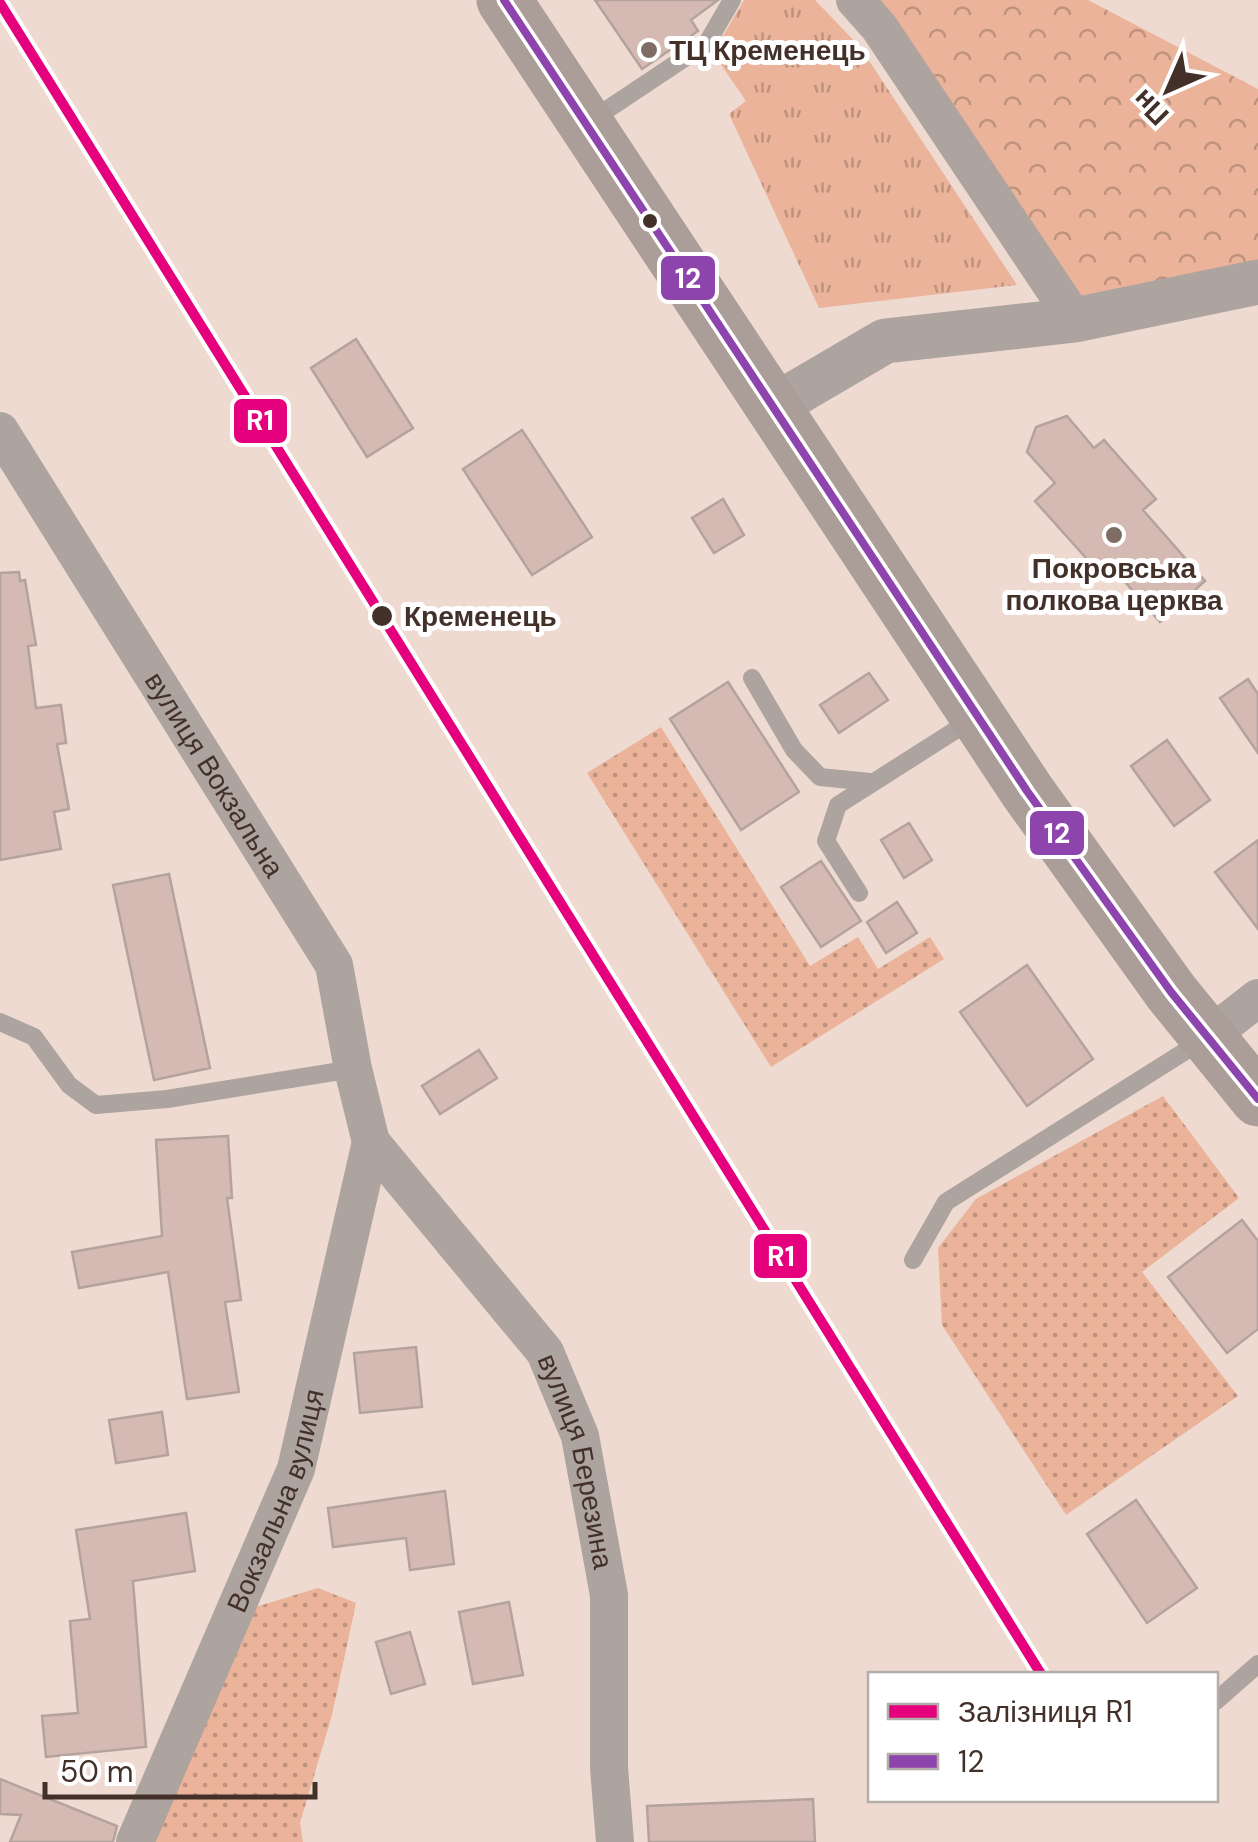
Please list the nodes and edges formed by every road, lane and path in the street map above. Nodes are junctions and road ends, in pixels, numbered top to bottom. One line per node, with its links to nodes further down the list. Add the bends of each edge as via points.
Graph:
1 (504, 0): 4 (highway)
2 (732, 0): 4 (lane, via 707,43)
3 (855, 0): 6 (street, via 880,26)
4 (586, 124): 7 (highway)
5 (1258, 282): 6 (street)
6 (1075, 320): 7 (street, via 885,340)
7 (774, 406): 10 (highway)
8 (0, 431): 16 (street, вулиця Вокзальна, via 334,965)
9 (752, 678): 11 (lane, via 794,750 820,777)
10 (978, 716): 11 (lane); 15 (highway)
11 (870, 782): 12 (lane, via 838,805 826,842)
12 (860, 892)
13 (1258, 998): 15 (street)
14 (0, 1022): 16 (lane, via 34,1036 69,1085 96,1105)
15 (1208, 1038): 17 (highway); 19 (lane, via 946,1202)
16 (353, 1069): 18 (street, вулиця Вокзальна)
17 (1258, 1099)
18 (371, 1142): 22 (street, Вокзальна вулиця, via 296,1469); 23 (street, вулиця Березина, via 545,1352 580,1436 609,1595)
19 (913, 1260)
20 (1258, 1664): 21 (lane)
21 (1218, 1699)
22 (136, 1842)
23 (615, 1842)

